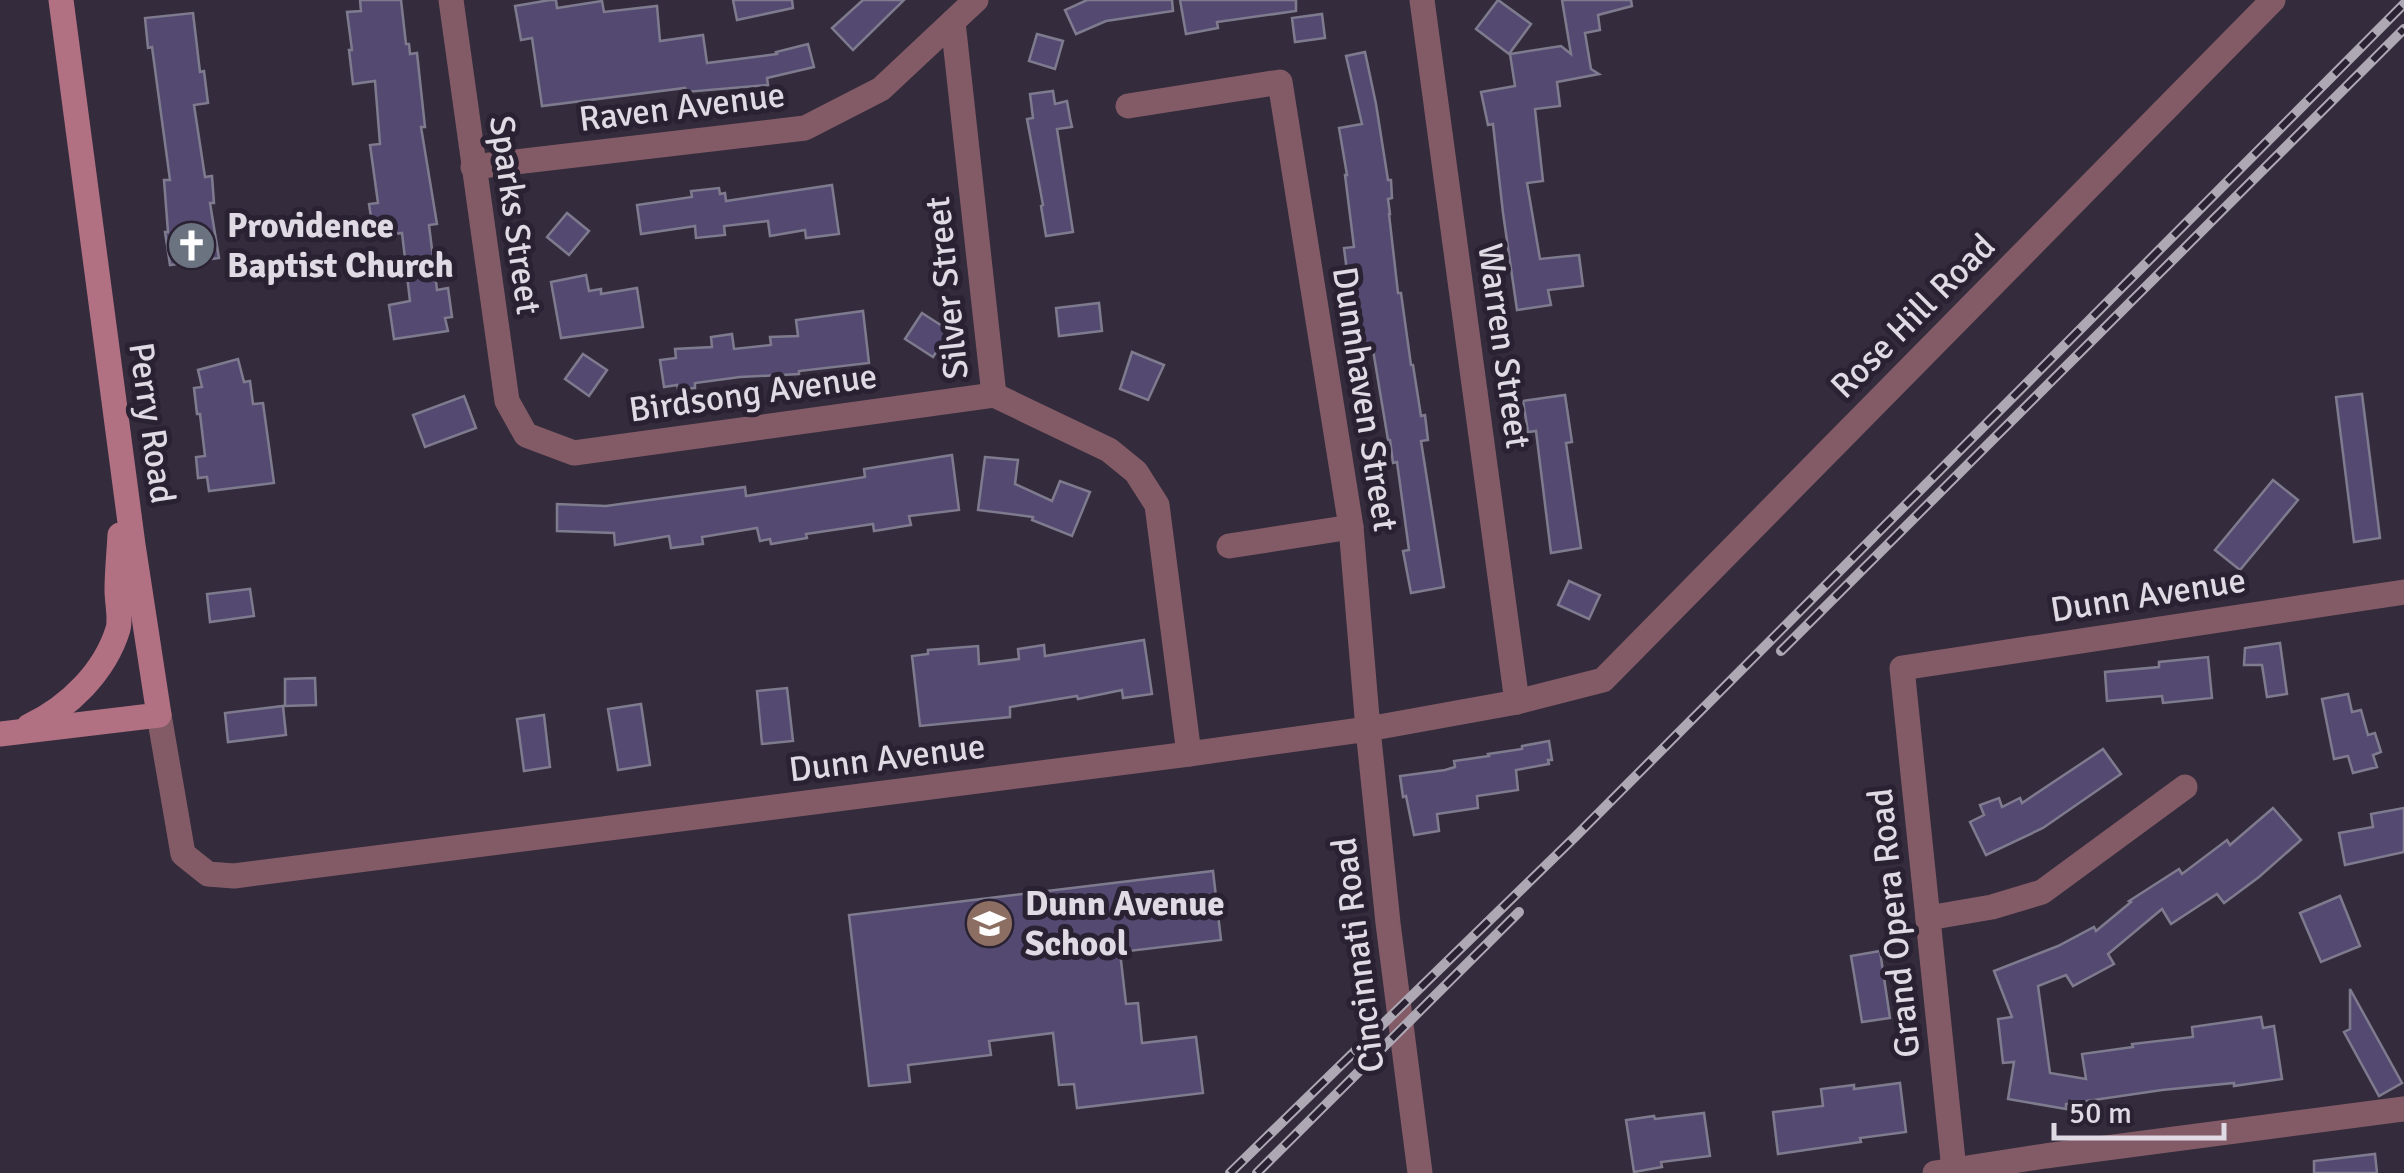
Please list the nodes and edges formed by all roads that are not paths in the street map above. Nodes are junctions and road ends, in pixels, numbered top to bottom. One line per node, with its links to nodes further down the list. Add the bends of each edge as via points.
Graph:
1 (61, 0): 11 (main road, Perry Road)
2 (451, 0): 8 (street, Sparks Street)
3 (976, 0): 6 (street, Raven Avenue)
4 (1422, 0): 17 (street, Warren Street)
5 (2273, 0): 16 (street, Rose Hill Road)
6 (954, 22): 8 (street, Raven Avenue, via 881,89 805,128); 9 (street, Silver Street)
7 (1128, 106): 12 (street, Dunnhaven Street, via 1280,82)
8 (472, 167): 10 (street, Sparks Street, via 507,400)
9 (994, 395): 10 (street, Birdsong Avenue, via 574,453); 21 (street, Silver Street, via 1109,450 1136,472 1156,504)
10 (526, 435)
11 (124, 476): 18 (main road, Perry Road); 20 (main road, via 119,626 102,666 48,718)
12 (1350, 527): 13 (street); 19 (street, Dunnhaven Street)
13 (1229, 546)
14 (2404, 592): 15 (street, Dunn Avenue)
15 (1902, 668): 24 (street, Grand Opera Road)
16 (1603, 680): 17 (street, Dunn Avenue)
17 (1517, 702): 19 (street, Dunn Avenue)
18 (159, 715): 20 (main road); 23 (street, Perry Road)
19 (1368, 728): 21 (street, Dunn Avenue); 28 (street, Cincinnati Road)
20 (8, 733)
21 (1189, 754): 23 (street, Dunn Avenue, via 234,876 208,874)
22 (2185, 787): 24 (street, via 2042,892)
23 (183, 854)
24 (1928, 918): 27 (street, Grand Opera Road)
25 (2404, 1109): 26 (street)
26 (2046, 1164): 27 (street)
27 (1945, 1172)
28 (1420, 1173)

